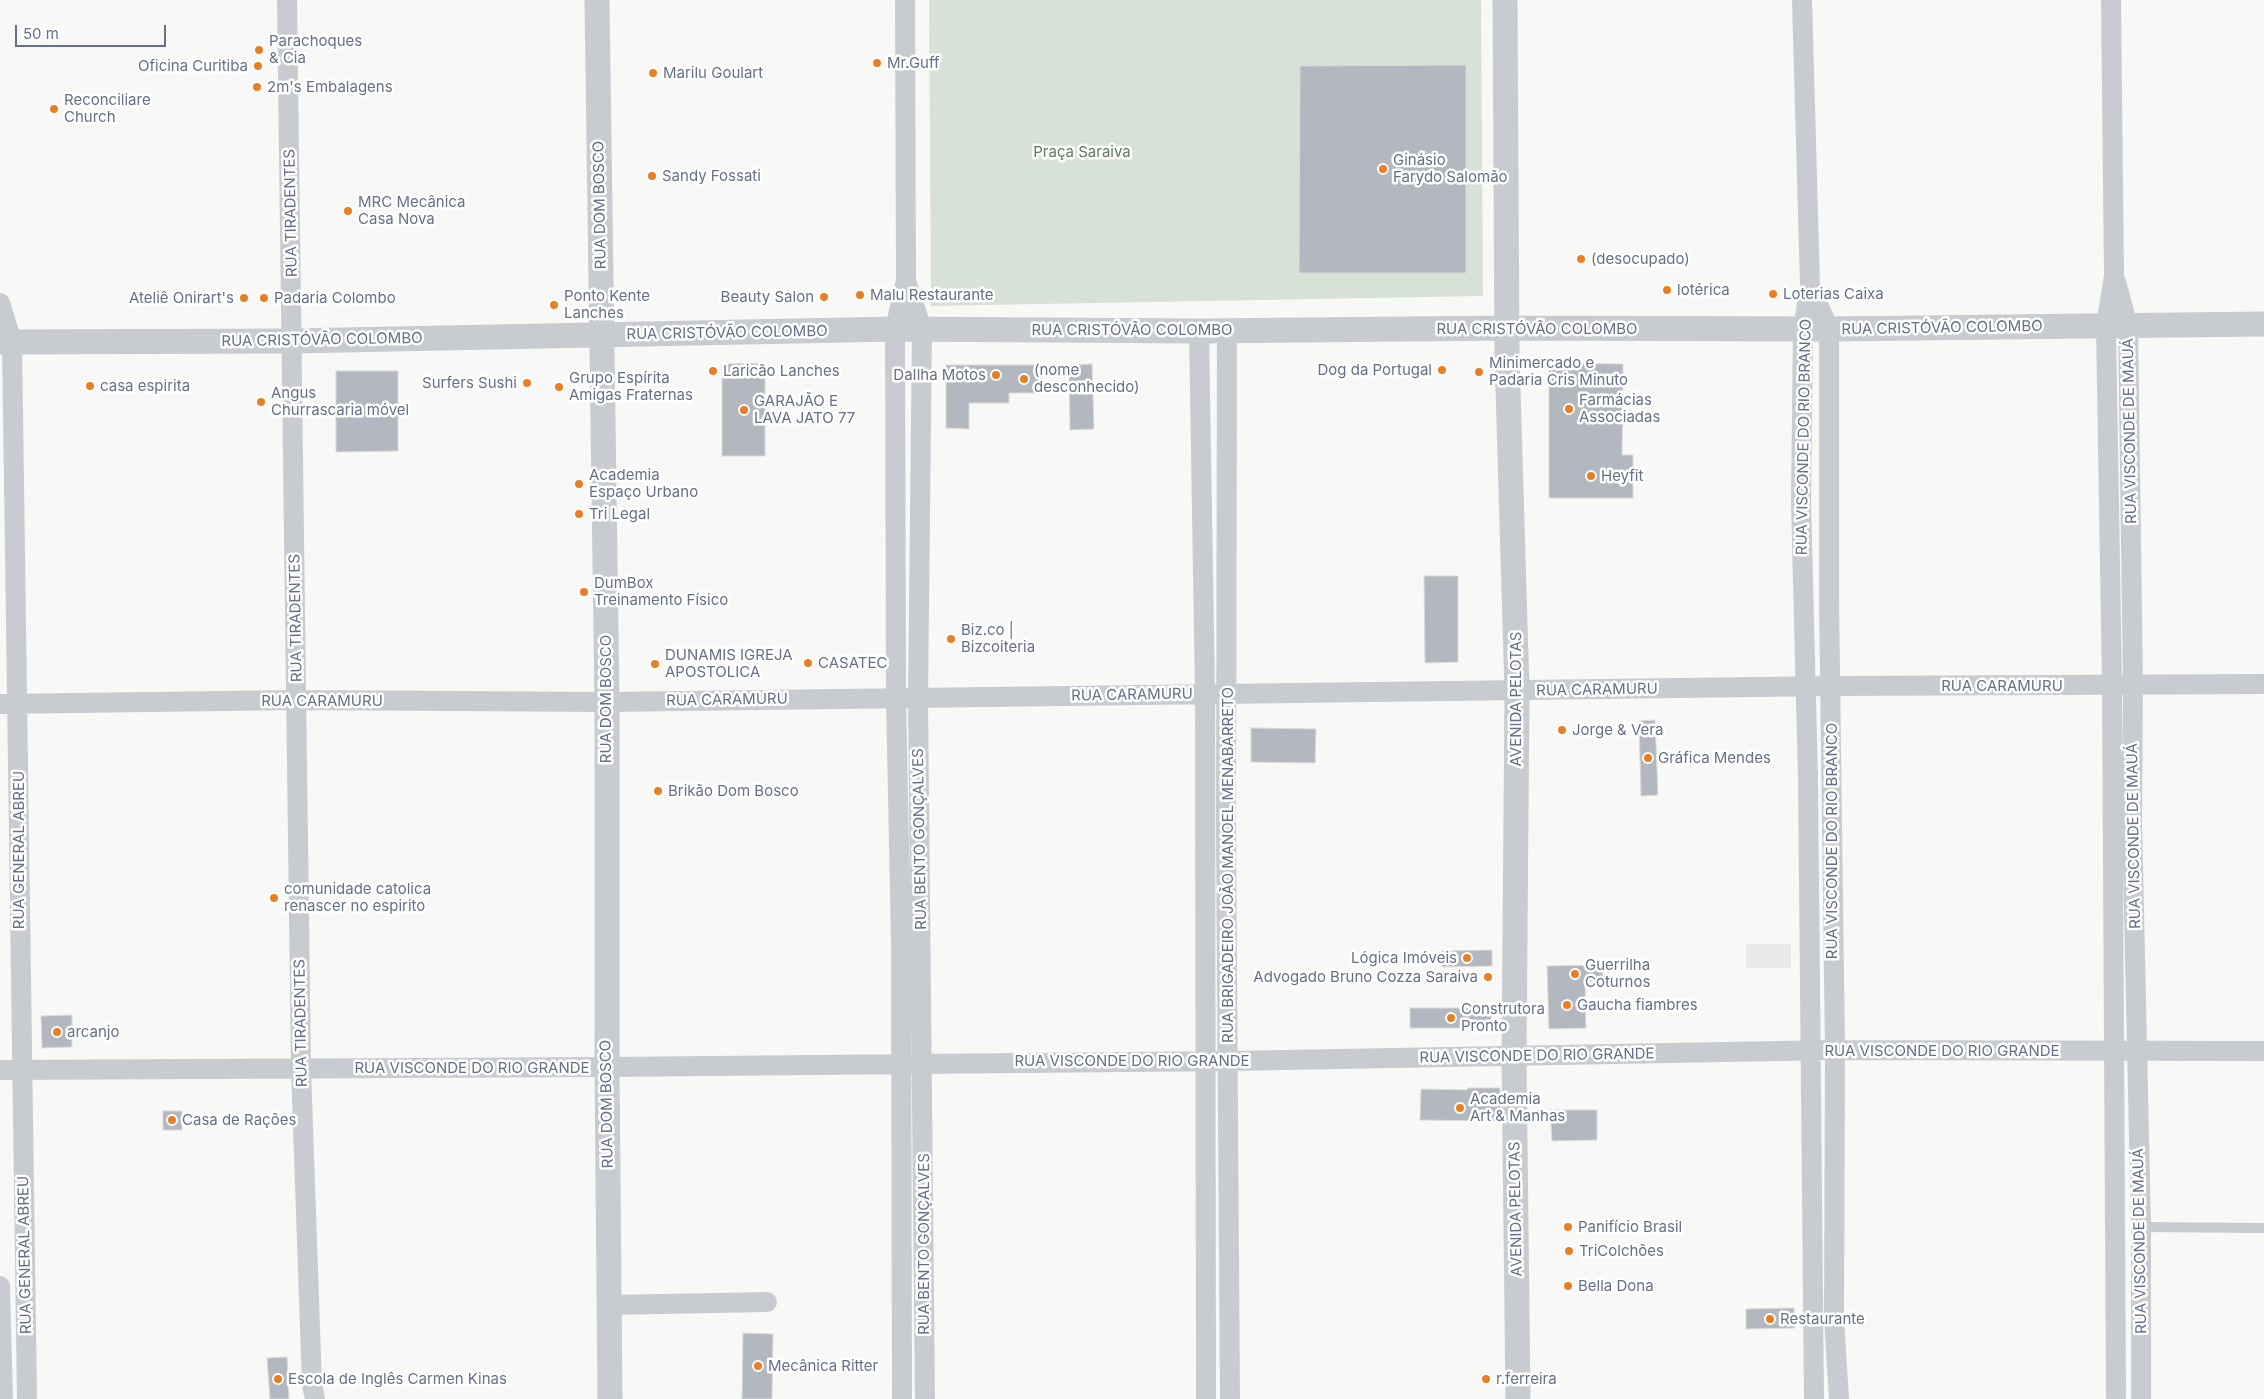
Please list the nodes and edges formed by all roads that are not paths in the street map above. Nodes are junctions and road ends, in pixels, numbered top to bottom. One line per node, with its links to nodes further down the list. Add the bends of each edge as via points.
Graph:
1 (287, 0): 20 (street, RUA TIRADENTES)
2 (597, 0): 19 (street, RUA DOM BOSCO)
3 (905, 0): 7 (street, RUA BENTO GONÇALVES)
4 (1505, 0): 12 (street, AVENIDA PELOTAS)
5 (1802, 0): 8 (street, RUA VISCONDE DO RIO BRANCO)
6 (2112, 0): 11 (street, RUA VISCONDE DE MAUÁ)
7 (906, 281): 13 (street, RUA BENTO GONÇALVES); 14 (street, RUA BENTO GONÇALVES)
8 (1810, 286): 15 (street, RUA VISCONDE DO RIO BRANCO); 16 (street, RUA VISCONDE DO RIO BRANCO)
9 (0, 303): 21 (street, RUA GENERAL ABREU)
10 (2264, 324): 11 (street, RUA CRISTÓVÃO COLOMBO)
11 (2117, 326): 16 (street, RUA CRISTÓVÃO COLOMBO); 22 (street, RUA VISCONDE DE MAUÁ); 23 (street, RUA VISCONDE DE MAUÁ)
12 (1507, 328): 15 (street, RUA CRISTÓVÃO COLOMBO); 18 (street, RUA CRISTÓVÃO COLOMBO); 35 (street, AVENIDA PELOTAS)
13 (895, 329): 14 (street, RUA CRISTÓVÃO COLOMBO); 19 (street, RUA CRISTÓVÃO COLOMBO); 38 (street, RUA BENTO GONÇALVES)
14 (922, 329): 17 (street, RUA CRISTÓVÃO COLOMBO); 39 (street, RUA BENTO GONÇALVES)
15 (1803, 329): 16 (street, RUA CRISTÓVÃO COLOMBO); 24 (street, RUA VISCONDE DO RIO BRANCO)
16 (1830, 329): 25 (street, RUA VISCONDE DO RIO BRANCO)
17 (1199, 331): 18 (street, RUA CRISTÓVÃO COLOMBO); 26 (street, RUA BRIGADEIRO JOÃO MANOEL MENABARRETO)
18 (1227, 331): 27 (street, RUA BRIGADEIRO JOÃO MANOEL MENABARRETO)
19 (601, 336): 20 (street, RUA CRISTÓVÃO COLOMBO); 41 (street, RUA DOM BOSCO)
20 (293, 341): 21 (street, RUA CRISTÓVÃO COLOMBO); 40 (street, RUA TIRADENTES)
21 (6, 342): 42 (street, RUA GENERAL ABREU)
22 (2130, 455): 23 (street); 32 (street, RUA VISCONDE DE MAUÁ)
23 (2107, 456): 31 (street, RUA VISCONDE DE MAUÁ)
24 (1801, 502): 25 (street); 28 (street, RUA VISCONDE DO RIO BRANCO)
25 (1831, 503): 29 (street, RUA VISCONDE DO RIO BRANCO)
26 (1202, 585): 27 (street); 36 (street, RUA BRIGADEIRO JOÃO MANOEL MENABARRETO)
27 (1228, 586): 37 (street, RUA BRIGADEIRO JOÃO MANOEL MENABARRETO)
28 (1802, 598): 29 (street); 34 (street, RUA VISCONDE DO RIO BRANCO)
29 (1829, 598): 33 (street, RUA VISCONDE DO RIO BRANCO)
30 (2264, 684): 32 (street, RUA CARAMURU)
31 (2112, 685): 32 (street, RUA CARAMURU); 33 (street, RUA CARAMURU); 45 (street, RUA VISCONDE DE MAUÁ)
32 (2133, 685): 46 (street, RUA VISCONDE DE MAUÁ)
33 (1831, 686): 34 (street, RUA CARAMURU); 44 (street, RUA VISCONDE DO RIO BRANCO)
34 (1805, 687): 35 (street, RUA CARAMURU); 43 (street, RUA VISCONDE DO RIO BRANCO)
35 (1517, 691): 37 (street, RUA CARAMURU); 58 (street, AVENIDA PELOTAS)
36 (1205, 693): 37 (street, RUA CARAMURU); 39 (street, RUA CARAMURU); 48 (street, RUA BRIGADEIRO JOÃO MANOEL MENABARRETO)
37 (1228, 693): 47 (street, RUA BRIGADEIRO JOÃO MANOEL MENABARRETO)
38 (896, 698): 39 (street, RUA CARAMURU); 41 (street, RUA CARAMURU); 52 (street, RUA BENTO GONÇALVES)
39 (918, 698): 51 (street, RUA BENTO GONÇALVES)
40 (298, 700): 41 (street, RUA CARAMURU); 42 (street, RUA CARAMURU); 64 (street, RUA TIRADENTES)
41 (607, 702): 63 (street, RUA DOM BOSCO)
42 (9, 704): 66 (street, RUA GENERAL ABREU)
43 (1808, 779): 44 (street); 49 (street, RUA VISCONDE DO RIO BRANCO)
44 (1832, 779): 50 (street, RUA VISCONDE DO RIO BRANCO)
45 (2112, 820): 46 (street); 55 (street, RUA VISCONDE DE MAUÁ)
46 (2132, 820): 56 (street, RUA VISCONDE DE MAUÁ)
47 (1226, 832): 48 (street); 60 (street, RUA BRIGADEIRO JOÃO MANOEL MENABARRETO)
48 (1205, 833): 59 (street, RUA BRIGADEIRO JOÃO MANOEL MENABARRETO)
49 (1810, 933): 50 (street); 54 (street, RUA VISCONDE DO RIO BRANCO)
50 (1832, 933): 53 (street, RUA VISCONDE DO RIO BRANCO)
51 (921, 940): 52 (street); 61 (street, RUA BENTO GONÇALVES)
52 (901, 941): 62 (street, RUA BENTO GONÇALVES)
53 (1835, 1050): 54 (street, RUA VISCONDE DO RIO GRANDE); 55 (street, RUA VISCONDE DO RIO GRANDE); 68 (street, RUA VISCONDE DO RIO BRANCO)
54 (1812, 1051): 58 (street, RUA VISCONDE DO RIO GRANDE); 67 (street, RUA VISCONDE DO RIO BRANCO)
55 (2112, 1051): 56 (street, RUA VISCONDE DO RIO GRANDE); 74 (street, RUA VISCONDE DE MAUÁ)
56 (2138, 1051): 57 (street, RUA VISCONDE DO RIO GRANDE); 69 (street, RUA VISCONDE DE MAUÁ)
57 (2264, 1051)
58 (1514, 1056): 60 (street, RUA VISCONDE DO RIO GRANDE); 92 (street, AVENIDA PELOTAS)
59 (1207, 1061): 60 (street, RUA VISCONDE DO RIO GRANDE); 61 (street, RUA VISCONDE DO RIO GRANDE); 90 (street, RUA BRIGADEIRO JOÃO MANOEL MENABARRETO)
60 (1228, 1061): 91 (street, RUA BRIGADEIRO JOÃO MANOEL MENABARRETO)
61 (922, 1063): 62 (street, RUA VISCONDE DO RIO GRANDE); 81 (street, RUA BENTO GONÇALVES)
62 (900, 1064): 63 (street, RUA VISCONDE DO RIO GRANDE); 80 (street, RUA BENTO GONÇALVES)
63 (606, 1068): 64 (street, RUA VISCONDE DO RIO GRANDE); 79 (street, RUA DOM BOSCO)
64 (301, 1069): 66 (street, RUA VISCONDE DO RIO GRANDE); 84 (street, RUA TIRADENTES)
65 (0, 1070): 66 (street, RUA VISCONDE DO RIO GRANDE)
66 (21, 1070): 86 (street, RUA GENERAL ABREU)
67 (1813, 1139): 68 (street); 71 (street, RUA VISCONDE DO RIO BRANCO)
68 (1835, 1140): 72 (street, RUA VISCONDE DO RIO BRANCO)
69 (2141, 1227): 70 (lane); 73 (street, RUA VISCONDE DE MAUÁ)
70 (2264, 1228)
71 (1812, 1231): 72 (street); 75 (street, RUA VISCONDE DO RIO BRANCO)
72 (1836, 1232): 76 (street, RUA VISCONDE DO RIO BRANCO)
73 (2140, 1254): 74 (street); 96 (street, RUA VISCONDE DE MAUÁ)
74 (2116, 1255): 95 (street, RUA VISCONDE DE MAUÁ)
75 (1813, 1271): 76 (street); 83 (street, RUA VISCONDE DO RIO BRANCO)
76 (1835, 1271): 82 (street, RUA VISCONDE DO RIO BRANCO)
77 (0, 1286): 85 (street, RUA GENERAL ABREU)
78 (767, 1302): 79 (street)
79 (610, 1304): 87 (street, RUA DOM BOSCO)
80 (903, 1312): 81 (street); 88 (street, RUA BENTO GONÇALVES)
81 (924, 1312): 89 (street, RUA BENTO GONÇALVES)
82 (1834, 1319): 83 (street); 94 (street, RUA VISCONDE DO RIO BRANCO)
83 (1813, 1320): 93 (street, RUA VISCONDE DO RIO BRANCO)
84 (312, 1394)
85 (3, 1399)
86 (27, 1399)
87 (610, 1399)
88 (902, 1399)
89 (925, 1399)
90 (1206, 1399)
91 (1230, 1399)
92 (1518, 1399)
93 (1814, 1399)
94 (1838, 1399)
95 (2116, 1399)
96 (2141, 1399)

